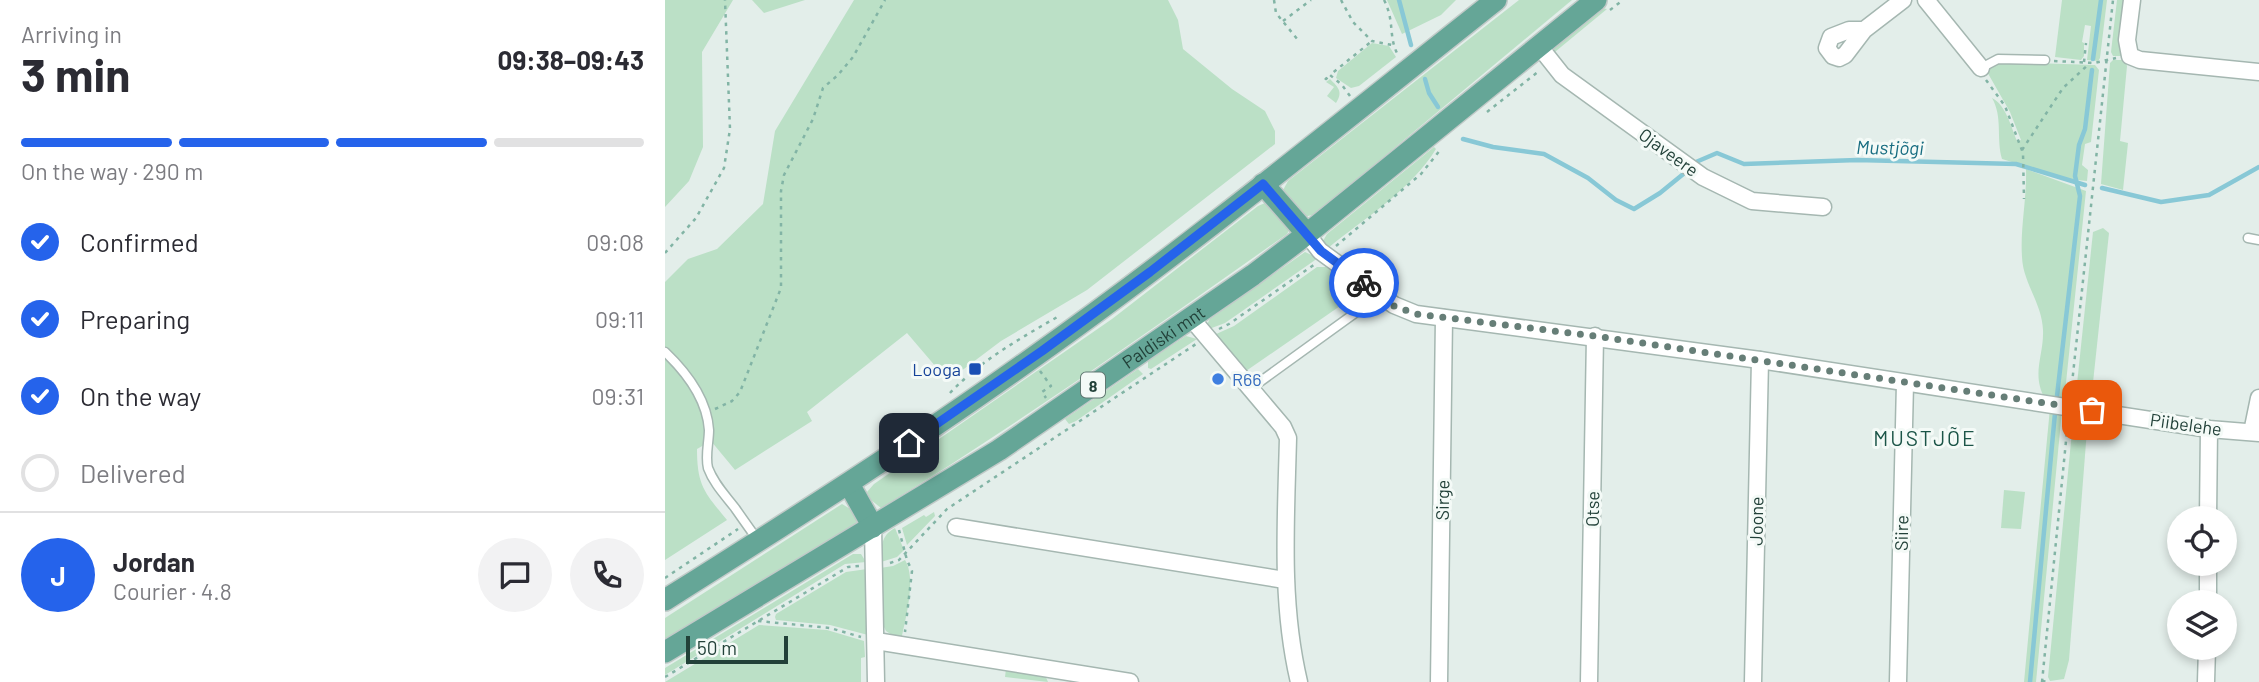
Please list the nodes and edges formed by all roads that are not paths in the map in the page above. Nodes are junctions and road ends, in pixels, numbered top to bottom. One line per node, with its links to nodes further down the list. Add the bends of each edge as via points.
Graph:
1 (1496, 0): 11 (main road)
2 (1903, 0): 6 (street)
3 (1926, 0): 9 (street)
4 (2132, 0): 10 (street, via 2127,40 2130,56)
5 (1598, 8): 7 (main road, Paldiski mnt / 8)
6 (1864, 30)
7 (1544, 54): 12 (street, Ojaveere, via 1562,75 1703,177 1752,201); 13 (main road, Paldiski mnt / 8)
8 (2045, 60): 9 (lane, via 1999,59)
9 (1980, 68)
10 (2259, 72)
11 (1263, 184): 13 (main road); 27 (main road, via 1031,359)
12 (1823, 207)
13 (1307, 234): 16 (street, Piibelehe, via 1321,251); 17 (main road, Paldiski mnt / 8)
14 (2248, 238): 15 (lane)
15 (2259, 240)
16 (1380, 295): 18 (street, Piibelehe, via 1416,314); 23 (lane)
17 (1191, 318): 23 (street); 29 (main road, Paldiski mnt / 8, via 999,450)
18 (1444, 318): 19 (street, Piibelehe); 41 (street, Sirge)
19 (1595, 336): 21 (street, Piibelehe); 42 (street, Otse)
20 (665, 352): 31 (lane, via 692,384 706,413 708,468)
21 (1760, 360): 22 (street, Piibelehe); 43 (street, Joone)
22 (1905, 383): 25 (street, Piibelehe); 44 (street, Siire)
23 (1250, 389): 32 (street, via 1288,438)
24 (2259, 398): 26 (street)
25 (2209, 429): 26 (street, Piibelehe); 28 (street)
26 (2255, 433)
27 (849, 484): 29 (main road); 31 (main road)
28 (2208, 506)
29 (873, 527): 34 (street); 35 (main road, Paldiski mnt / 8)
30 (956, 527): 32 (street)
31 (752, 533): 33 (main road)
32 (1285, 580): 40 (street)
33 (665, 600)
34 (876, 641): 37 (street); 38 (street)
35 (665, 653)
36 (2207, 660): 45 (street)
37 (1056, 676): 39 (street)
38 (876, 682)
39 (1131, 682)
40 (1299, 682)
41 (1439, 682)
42 (1589, 682)
43 (1752, 682)
44 (1898, 682)
45 (2206, 682)

